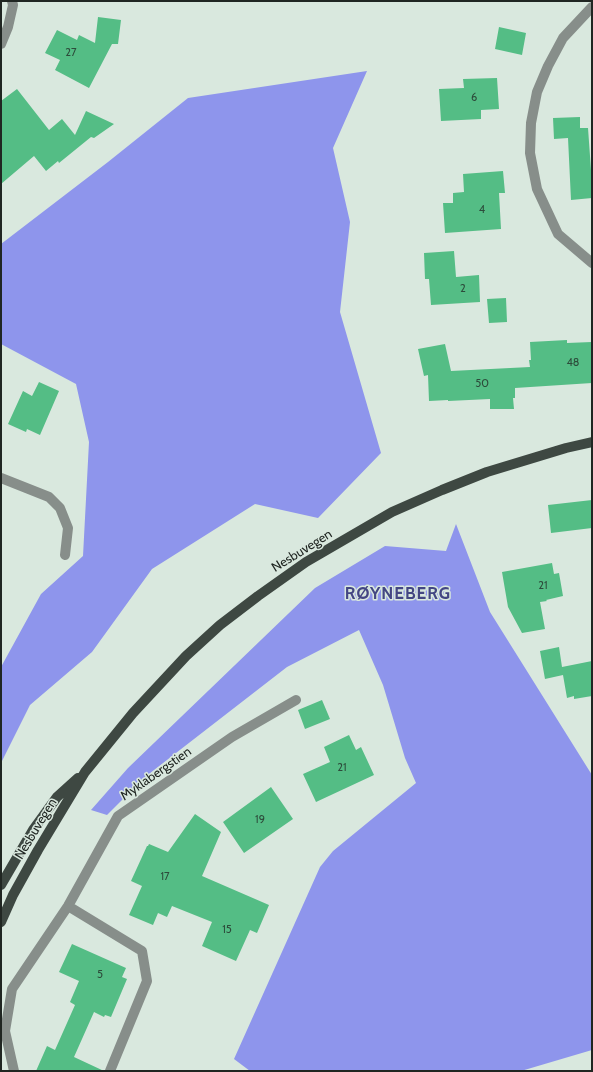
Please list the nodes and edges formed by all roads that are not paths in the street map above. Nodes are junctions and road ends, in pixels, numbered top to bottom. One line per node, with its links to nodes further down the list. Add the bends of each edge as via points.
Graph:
1 (12, 1): 3 (street, via 8,27)
2 (592, 8): 4 (street, via 563,38 548,66 537,92 531,123 530,153 537,189 558,234)
3 (1, 44)
4 (592, 263)
5 (592, 442): 9 (main road, Nesbuvegen, via 487,472 442,490 392,512 306,562 220,625 186,656 133,713)
6 (1, 478): 7 (street, via 49,497 60,508 68,528)
7 (65, 555)
8 (296, 700): 11 (street, Myklabergstien, via 232,737 118,816)
9 (85, 772): 10 (main road, Nesbuvegen, via 57,797 33,830); 12 (main road, Nesbuvegen, via 38,850)
10 (1, 885)
11 (68, 906): 13 (street, Myklabergstien, via 12,988 5,1031); 14 (street, via 142,951 147,981)
12 (1, 922)
13 (14, 1071)
14 (110, 1071)

